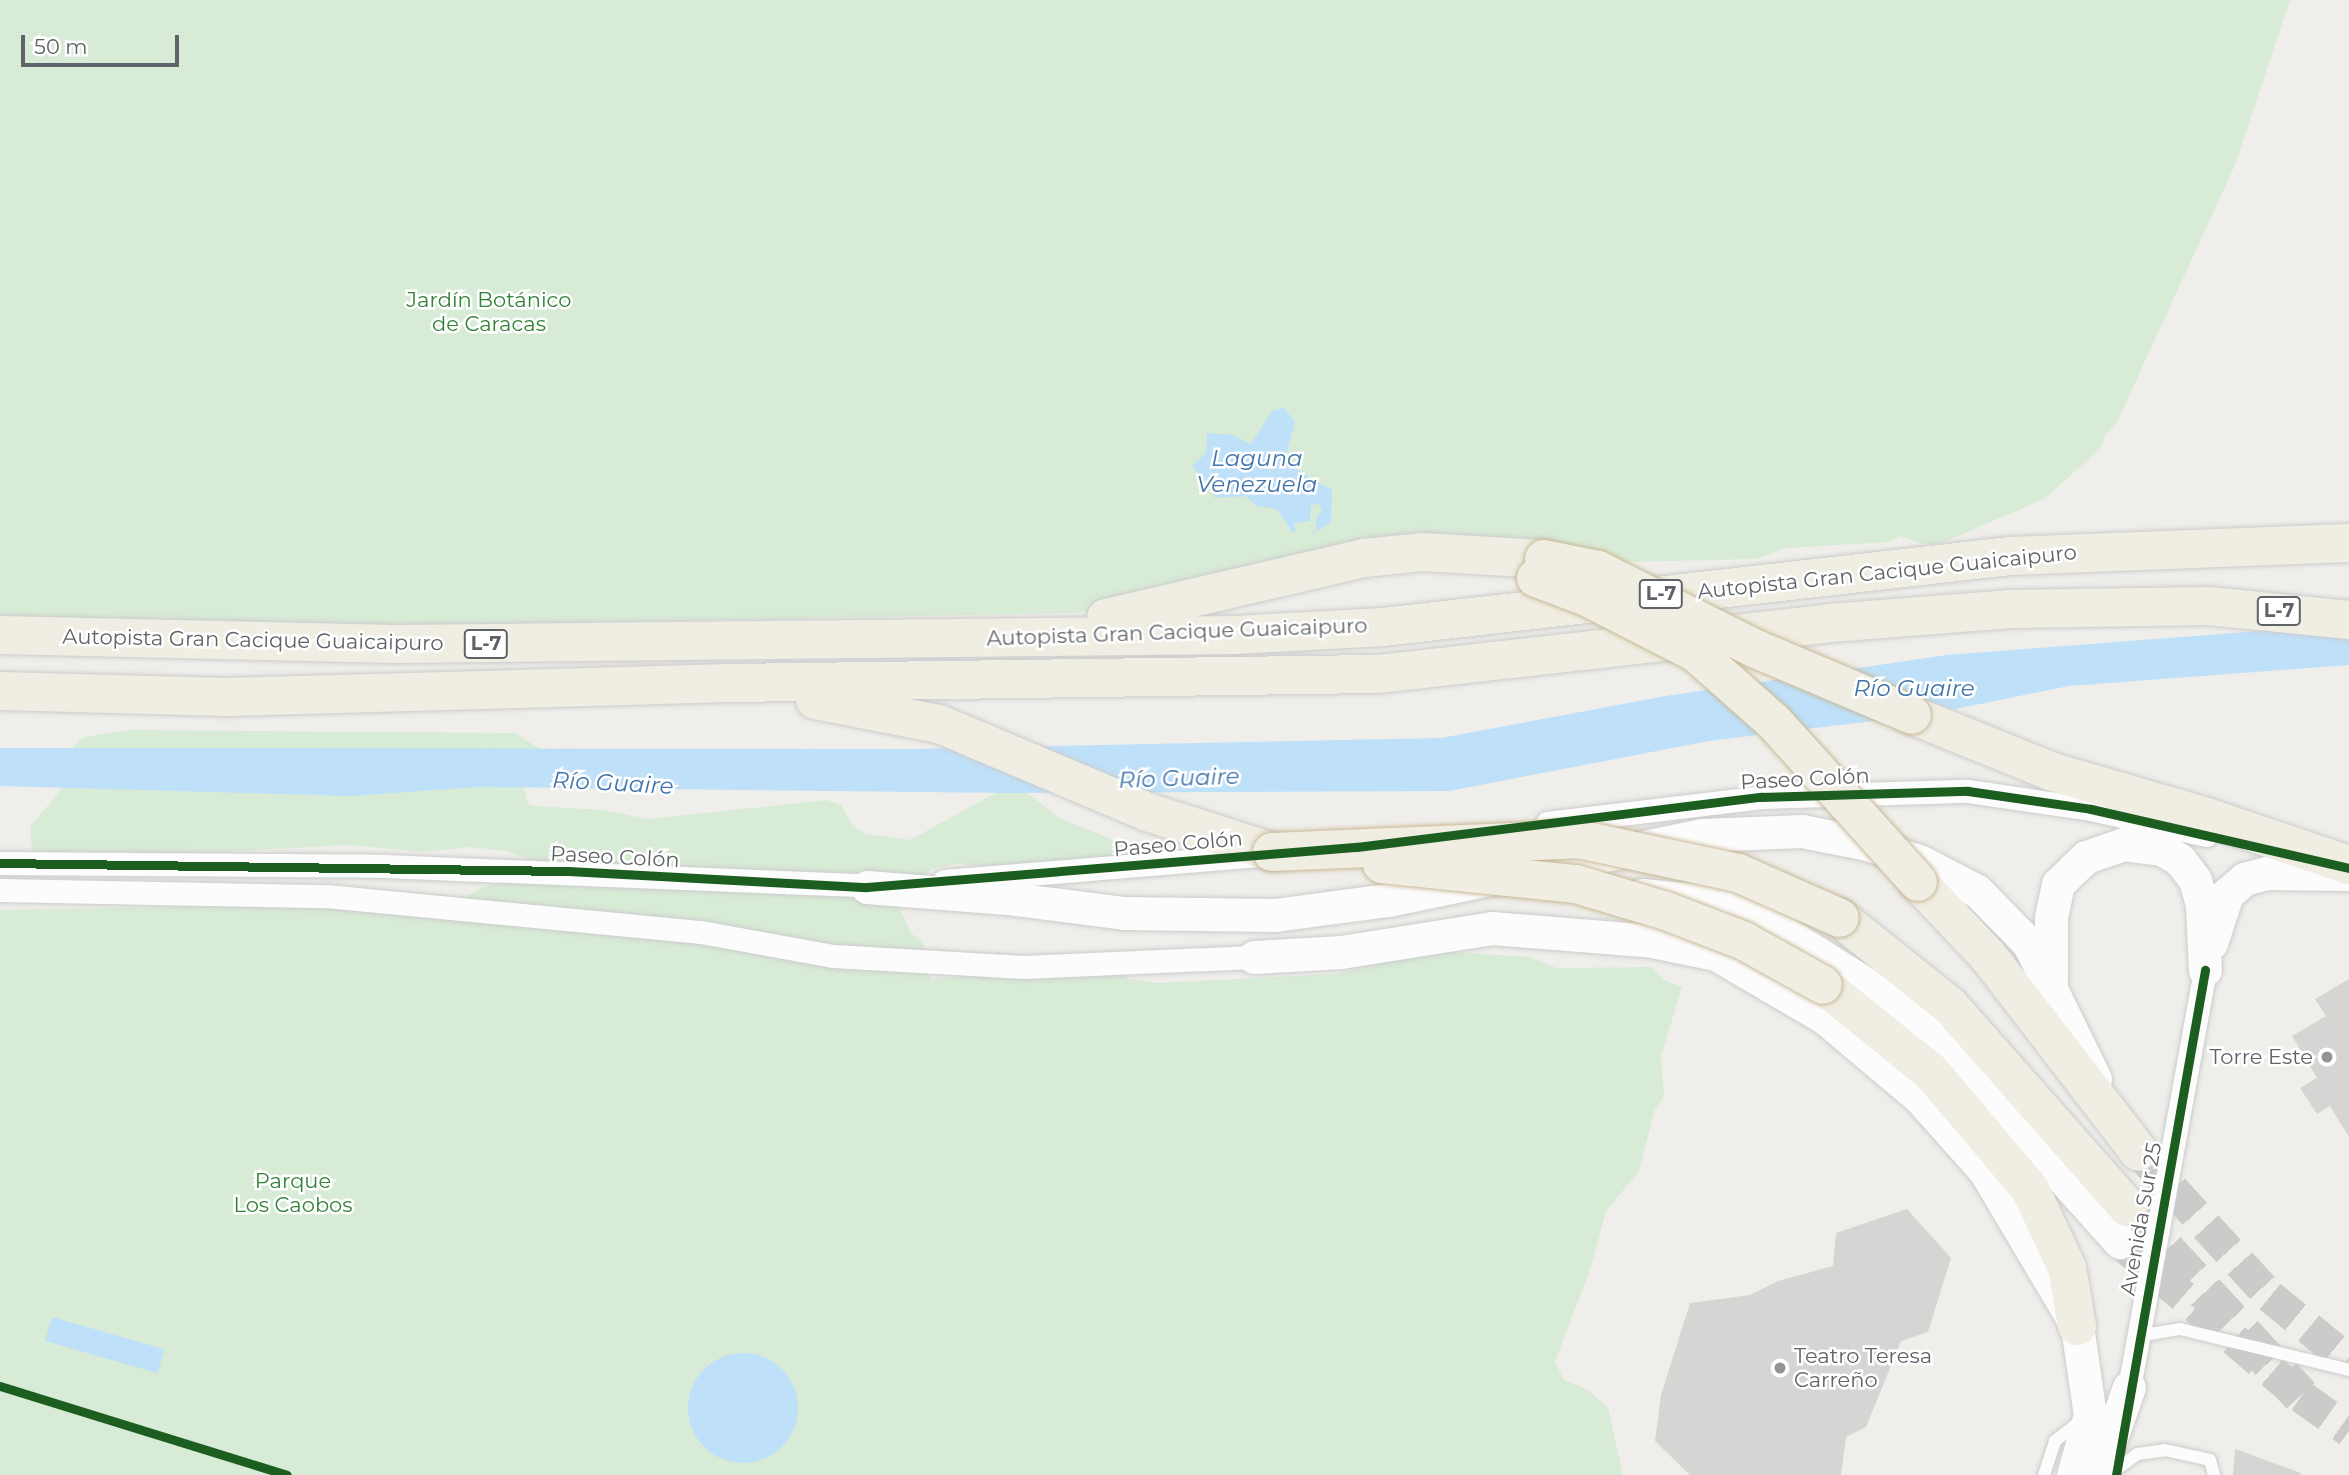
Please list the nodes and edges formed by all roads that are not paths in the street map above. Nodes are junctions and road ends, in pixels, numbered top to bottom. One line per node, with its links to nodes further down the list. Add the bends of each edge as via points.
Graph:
1 (2339, 541): 5 (highway, Autopista Gran Cacique Guaicaipuro / L-7, via 2010,556 1383,627 1235,635)
2 (1540, 569): 5 (highway, via 1422,552 1364,558 1152,611); 10 (highway, bridge, via 1598,570 1756,649 2050,772 2207,817); 17 (highway, bridge, via 1696,653 1774,722 1988,956)
3 (2349, 620): 6 (highway, Autopista Gran Cacique Guaicaipuro / L-7, via 2209,606 2011,609 1830,623 1378,674)
4 (0, 635): 5 (highway, Autopista Gran Cacique Guaicaipuro / L-7, via 396,644)
5 (973, 638)
6 (730, 683): 7 (highway, Autopista Gran Cacique Guaicaipuro / L-7, via 227,697); 8 (highway, via 939,724 1147,812)
7 (0, 691)
8 (1272, 852): 18 (highway, bridge, via 1578,839 1738,873 1840,918 1950,1006); 19 (highway, bridge, via 1576,884 1744,941 1823,985 1931,1073 2030,1189 2067,1268)
9 (0, 863): 12 (street, Paseo Colón, via 568,871)
10 (2349, 867): 12 (street, Paseo Colón, via 2091,808 1968,791 1761,797 1357,847)
11 (2349, 874): 15 (main road, via 2267,873 2244,879 2227,894)
12 (867, 887): 16 (main road, via 1124,913 1275,915 1388,900 1702,835 1802,831 1867,844 1921,862 1967,885 2029,944)
13 (0, 890): 14 (street, via 326,896 674,929 833,956 1024,967)
14 (1254, 957): 18 (main road, via 1503,897 1655,895 1717,902 1765,920 1917,1016); 19 (main road, via 1341,952 1492,928 1652,941 1716,954 1825,1018 1920,1098 1985,1171)
15 (2205, 970): 16 (main road, via 2202,905 2195,880 2180,860 2162,849 2123,844 2086,857 2057,884 2051,917); 20 (street, Avenida Sur 25)
16 (2051, 984): 17 (main road, via 2087,1066)
17 (2139, 1153)
18 (2124, 1225)
19 (2077, 1326): 23 (main road)
20 (2138, 1336): 21 (lane, via 2180,1329); 22 (street, Avenida Sur 25)
21 (2349, 1370)
22 (2129, 1387): 24 (main road)
23 (2090, 1415): 25 (lane, via 2055,1441); 26 (main road); 27 (main road)
24 (2110, 1473): 28 (lane, via 2138,1454 2165,1450 2210,1460)
25 (2044, 1475)
26 (2073, 1475)
27 (2082, 1475)
28 (2214, 1475)

